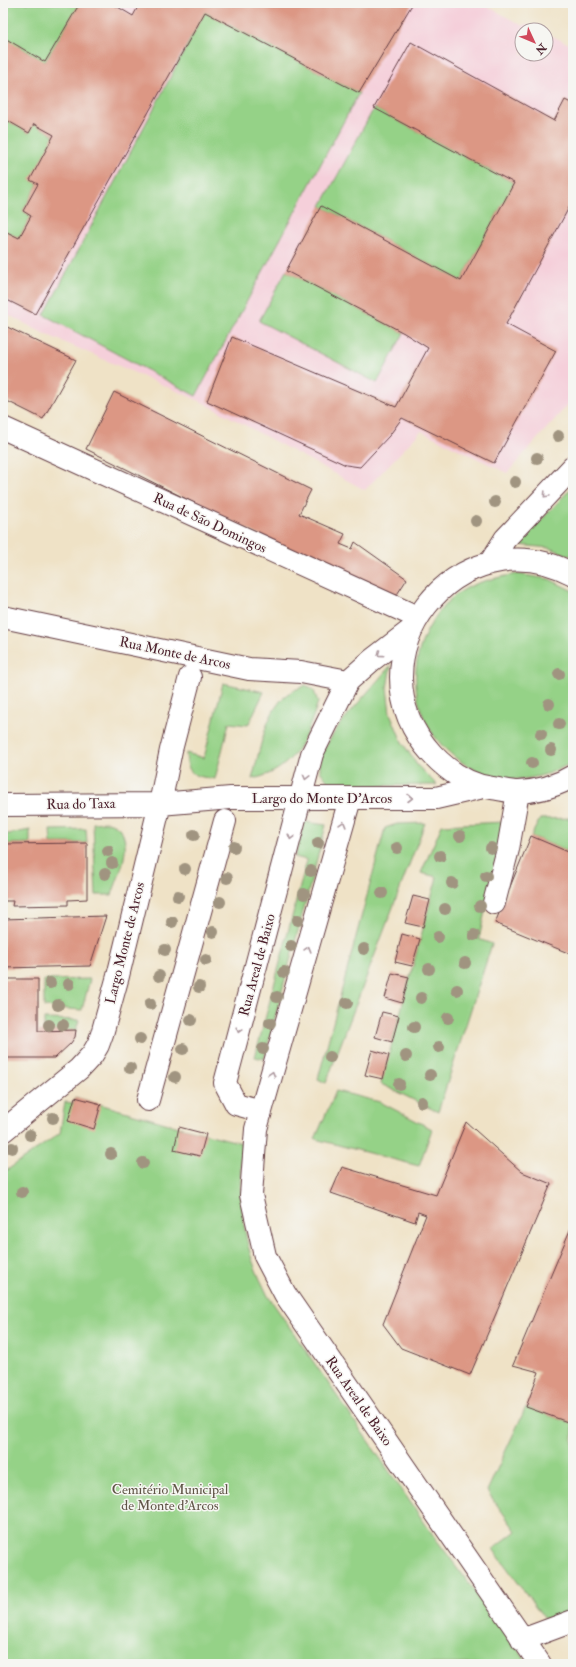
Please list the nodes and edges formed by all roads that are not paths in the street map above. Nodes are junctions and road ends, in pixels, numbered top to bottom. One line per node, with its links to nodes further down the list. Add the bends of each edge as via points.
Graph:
1 (3, 428): 6 (street, Rua de São Domingos)
2 (573, 467): 3 (street, one-way to 3, via 505,539)
3 (490, 563): 4 (street, via 527,560 546,563); 6 (street, via 472,569 441,589 428,602)
4 (573, 574)
5 (3, 617): 8 (street, Rua Monte de Arcos, via 249,669 301,672)
6 (414, 624): 8 (street, one-way to 8); 10 (street, via 404,653 402,677 404,701 412,724 424,745 441,763 460,777)
7 (190, 677): 14 (street)
8 (348, 681): 12 (street, Rua Areal de Baixo, one-way to 12, via 312,754)
9 (569, 782): 11 (street)
10 (482, 787): 11 (street); 13 (street, Largo do Monte D'Arcos, one-way to 10, via 436,798)
11 (518, 792): 17 (street, via 508,849)
12 (301, 799): 13 (street, Largo do Monte D'Arcos); 14 (street, Largo do Monte D'Arcos, via 231,798); 19 (street, Rua Areal de Baixo, one-way to 19, via 225,1083 236,1104)
13 (350, 799): 19 (street, Rua Areal de Baixo, one-way to 13)
14 (160, 804): 15 (street, Rua do Taxa); 20 (street, Largo Monte de Arcos, via 102,1034 92,1055 79,1069)
15 (3, 805)
16 (225, 822): 18 (street)
17 (494, 903)
18 (148, 1100)
19 (261, 1111): 22 (street, Rua Areal de Baixo, via 256,1129 251,1196 265,1256 290,1300)
20 (3, 1131)
21 (573, 1621): 22 (street)
22 (522, 1640): 23 (street, Rua Areal de Baixo)
23 (540, 1664)

